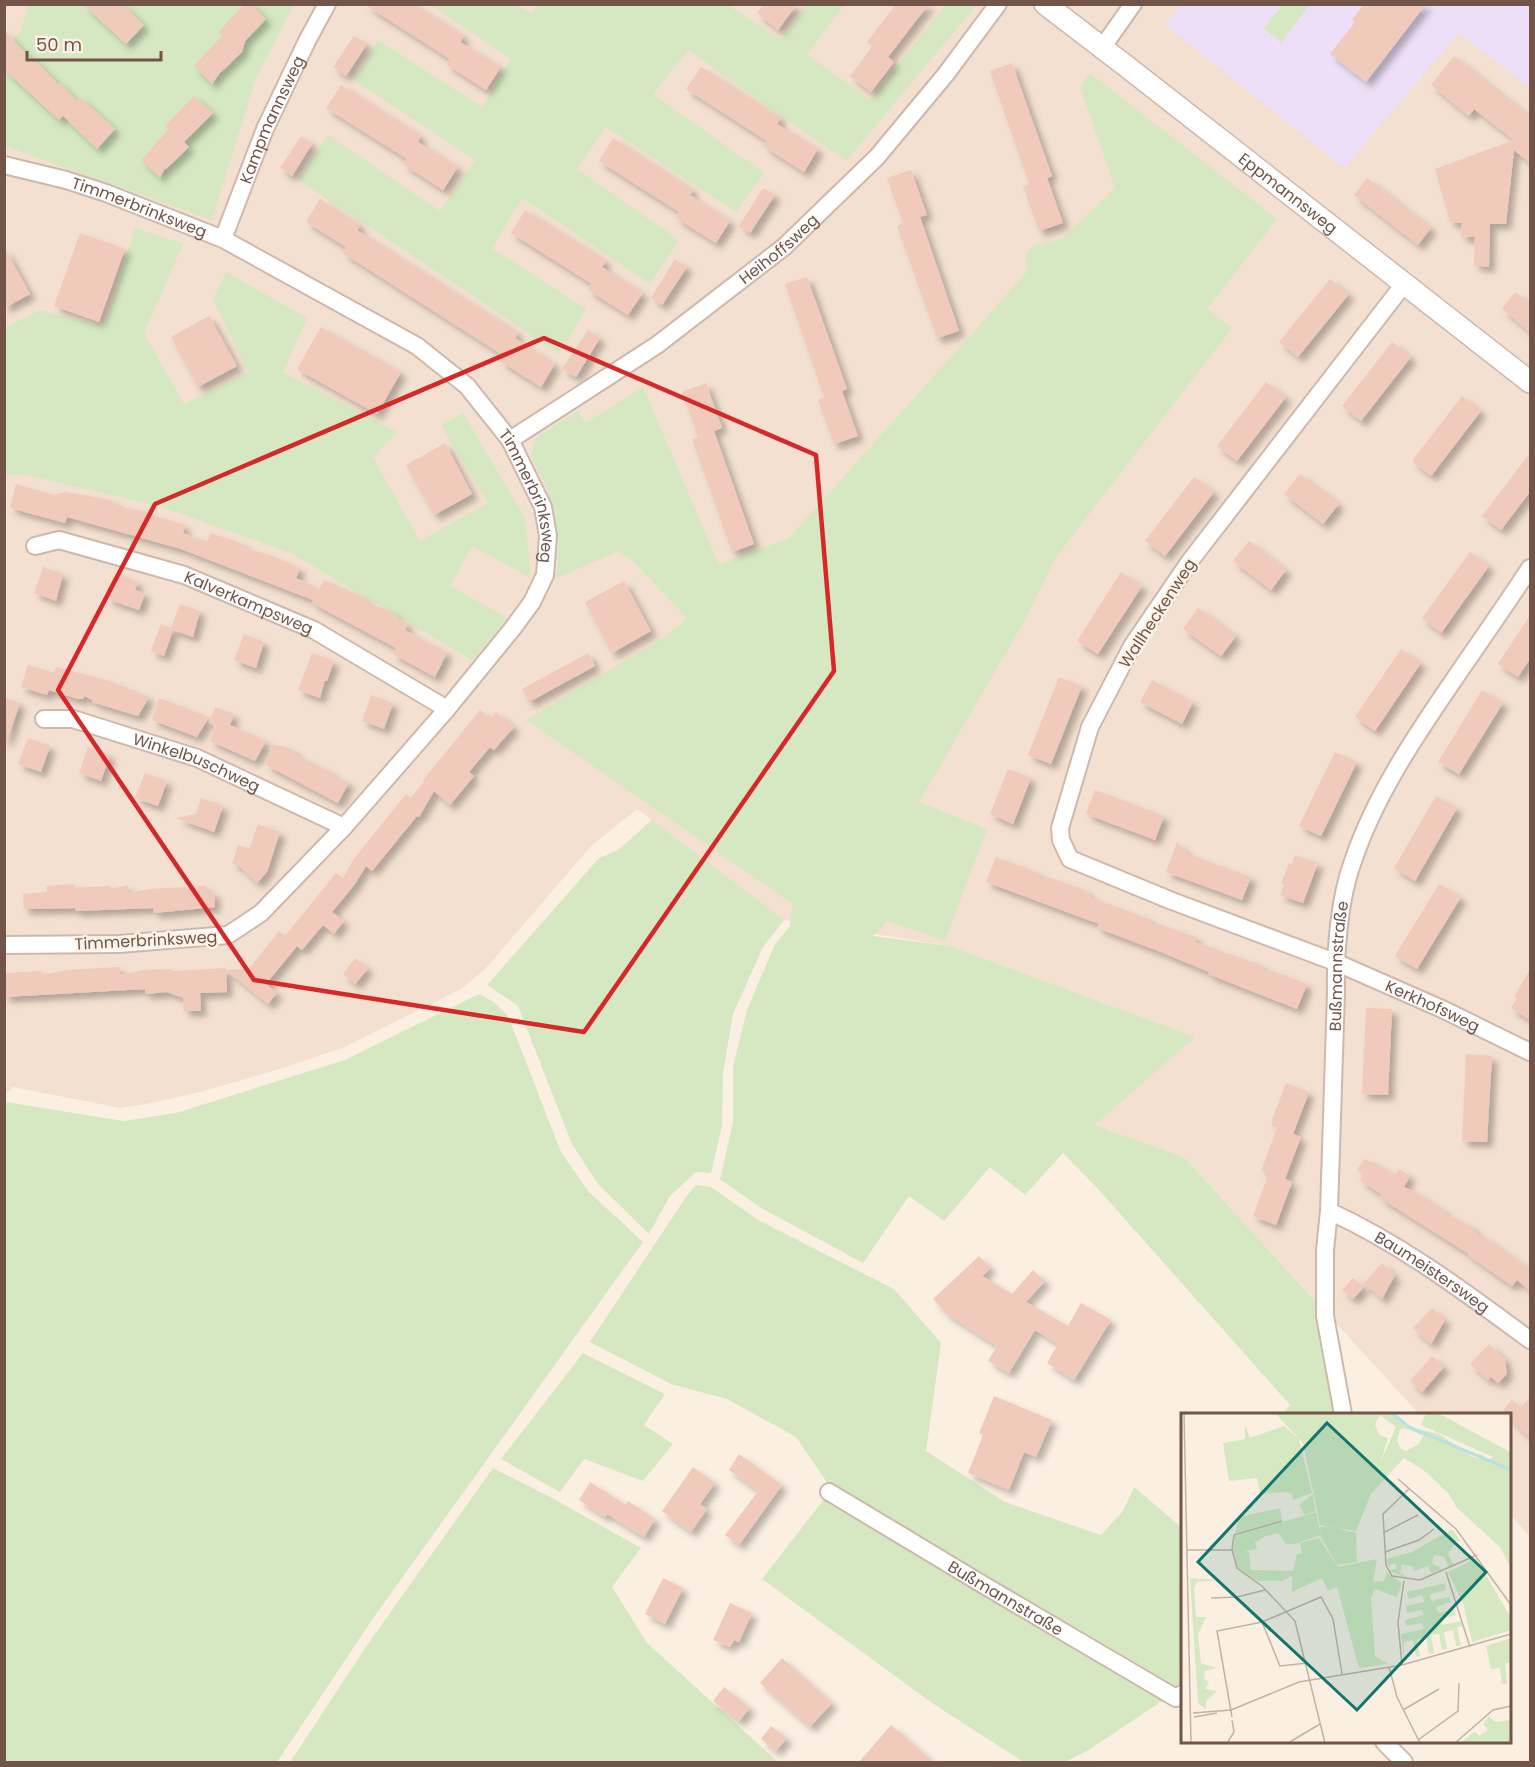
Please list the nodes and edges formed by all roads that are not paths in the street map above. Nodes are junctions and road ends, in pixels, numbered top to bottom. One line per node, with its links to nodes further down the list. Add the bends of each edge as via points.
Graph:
1 (327, 4): 7 (street, Kampmannsweg, via 265,129)
2 (998, 4): 10 (street, Heihoffsweg, via 877,157 784,247 657,345)
3 (1045, 4): 5 (street, Eppmannsweg)
4 (1133, 4): 5 (street)
5 (1102, 48): 8 (street, Eppmannsweg)
6 (4, 165): 7 (street, Timmerbrinksweg, via 106,193)
7 (223, 239): 10 (street, Timmerbrinksweg, via 417,346 467,386)
8 (1404, 284): 9 (street, Eppmannsweg); 17 (street, Wallheckenweg, via 1190,561 1132,646 1090,727 1060,828 1070,859)
9 (1530, 382)
10 (510, 440): 13 (street, Timmerbrinksweg, via 543,507 548,536 545,575 513,628)
11 (35, 546): 13 (street, Kalverkampsweg, via 59,540 184,575 314,630)
12 (1530, 568): 17 (street, Bußmannstraße, via 1417,734 1377,802 1352,862)
13 (447, 709): 15 (street, Timmerbrinksweg)
14 (44, 719): 15 (street, Winkelbuschweg, via 73,719 197,758)
15 (344, 827): 16 (street, Timmerbrinksweg, via 261,913 228,935 119,944)
16 (4, 945)
17 (1335, 962): 18 (street, Kerkhofsweg); 19 (street, Bußmannstraße)
18 (1530, 1052)
19 (1329, 1211): 20 (street, Baumeistersweg, via 1364,1227 1434,1270); 21 (street, Bußmannstraße, via 1325,1316)
20 (1530, 1340)
21 (1343, 1413)
22 (829, 1492): 23 (street, Bußmannstraße, via 1176,1698)
23 (1181, 1695)
24 (1385, 1743): 25 (street)
25 (1404, 1762)

